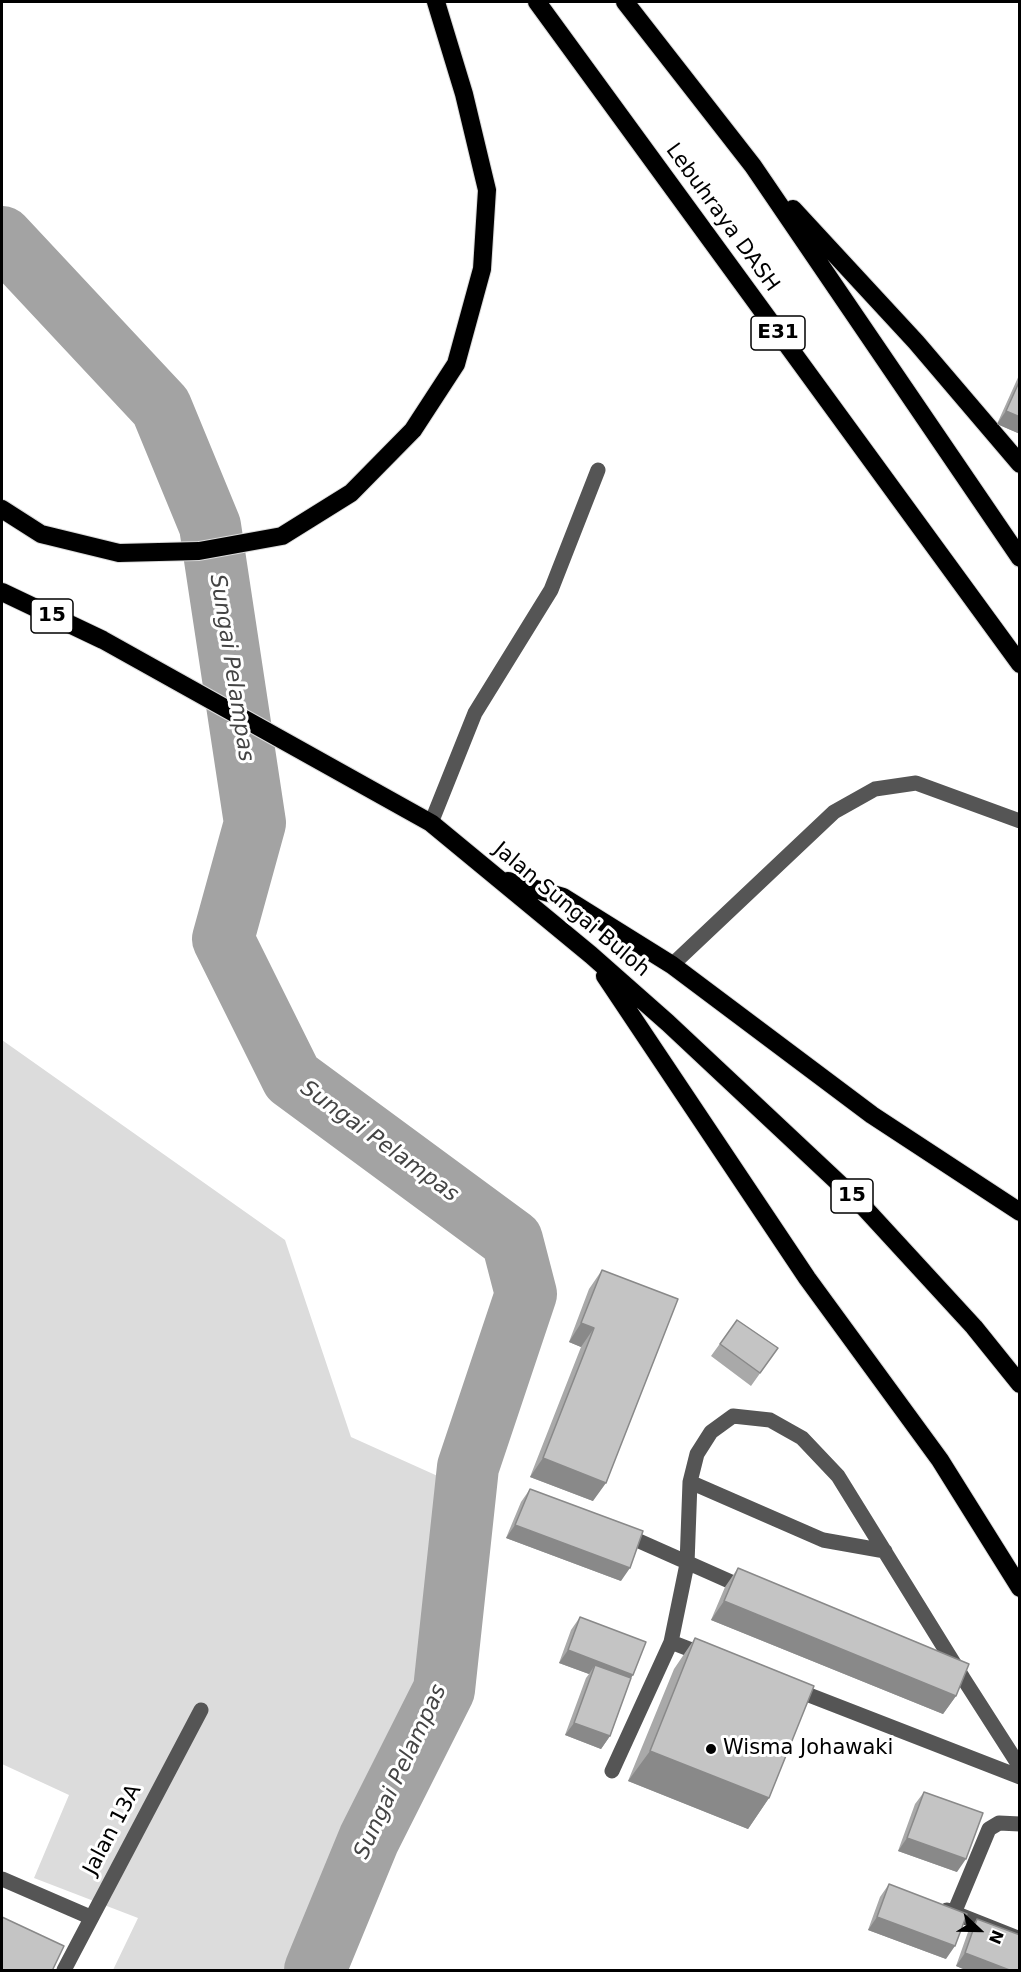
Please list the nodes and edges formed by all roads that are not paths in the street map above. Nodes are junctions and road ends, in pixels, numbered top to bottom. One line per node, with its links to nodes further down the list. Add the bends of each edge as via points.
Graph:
1 (436, 2): 7 (highway, via 487,190 482,269 456,364 413,430 351,493 282,536 199,551 119,553 41,534)
2 (537, 2): 10 (highway, Lebuhraya DASH / E31)
3 (626, 2): 4 (highway)
4 (753, 166): 5 (highway, via 916,342); 8 (highway)
5 (1020, 464)
6 (598, 470): 12 (street, via 551,590 475,713)
7 (2, 509)
8 (1020, 558)
9 (2, 592): 12 (highway, Jalan Sungai Buloh / 15, via 103,640)
10 (1020, 664)
11 (1020, 821): 15 (street, via 916,783 875,789 834,812)
12 (431, 823): 13 (highway, Jalan Sungai Buloh / 15)
13 (500, 879): 14 (highway, Jalan Sungai Buloh / 15); 15 (highway, via 563,897)
14 (591, 955): 17 (highway, Jalan Sungai Buloh / 15, via 860,1203 974,1327); 22 (highway, via 807,1278 940,1460)
15 (672, 965): 16 (highway, via 872,1115)
16 (1020, 1212)
17 (1020, 1384)
18 (690, 1482): 20 (street, via 824,1540); 20 (street, via 696,1454 718,1427 733,1416 770,1420 802,1438 838,1476); 21 (street)
19 (610, 1528): 21 (street)
20 (885, 1551): 27 (street)
21 (687, 1564): 23 (street); 24 (street)
22 (1020, 1588)
23 (764, 1596)
24 (671, 1641): 25 (street); 31 (street)
25 (725, 1663)
26 (941, 1669): 27 (street)
27 (963, 1678): 30 (street)
28 (780, 1684): 32 (street)
29 (201, 1710): 37 (street, Jalan 13A)
30 (1020, 1767)
31 (612, 1771)
32 (1020, 1777)
33 (1020, 1824): 36 (street, via 999,1823 989,1829)
34 (2, 1879): 37 (street)
35 (935, 1905): 36 (street)
36 (954, 1913): 38 (street)
37 (90, 1917): 39 (street, Jalan 13A)
38 (1020, 1939)
39 (64, 1971)

